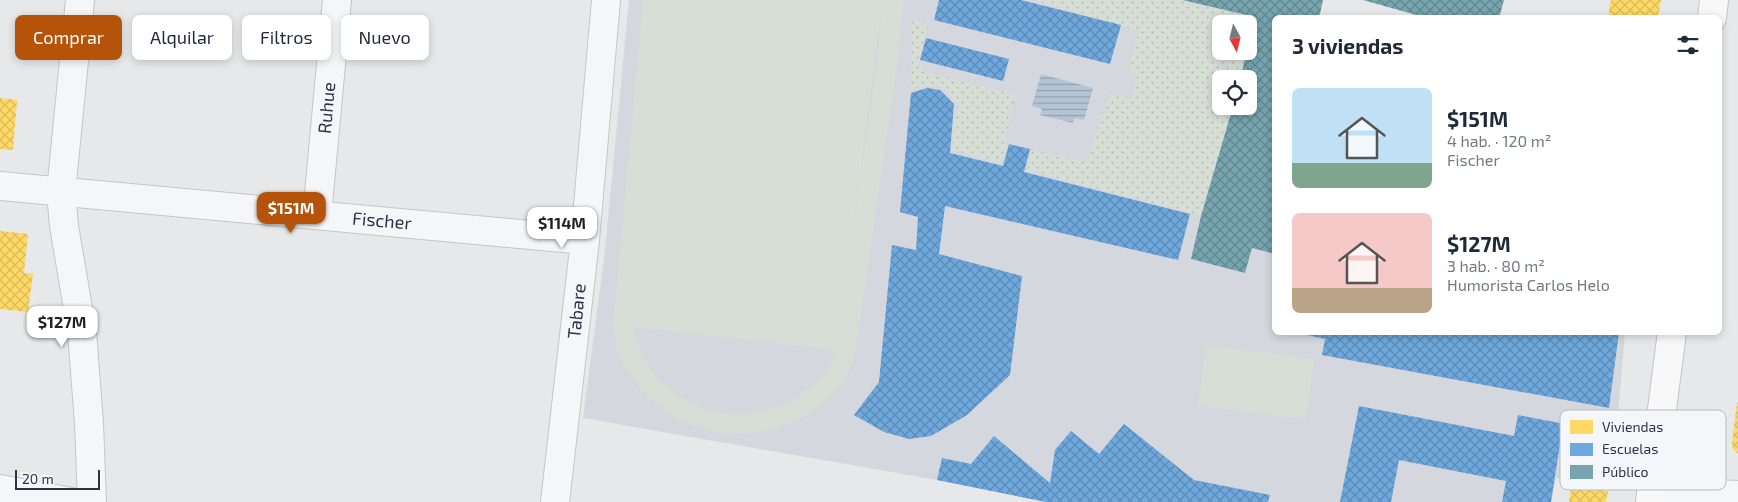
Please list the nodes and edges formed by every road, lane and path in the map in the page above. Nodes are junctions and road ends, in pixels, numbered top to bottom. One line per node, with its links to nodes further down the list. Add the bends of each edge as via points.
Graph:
1 (80, 0): 7 (street)
2 (337, 0): 8 (street, Ruhue)
3 (606, 0): 9 (street, Tabare)
4 (1714, 0): 5 (main road)
5 (1712, 15)
6 (0, 186): 7 (street, Fischer)
7 (62, 192): 8 (street, Fischer); 16 (street, via 64,226 82,332)
8 (317, 215): 9 (street, Fischer)
9 (585, 240): 17 (street, Tabare)
10 (1672, 335): 11 (main road)
11 (1662, 410)
12 (0, 490): 15 (street)
13 (1738, 495): 14 (street)
14 (1651, 497)
15 (71, 502)
16 (92, 502)
17 (555, 502)

